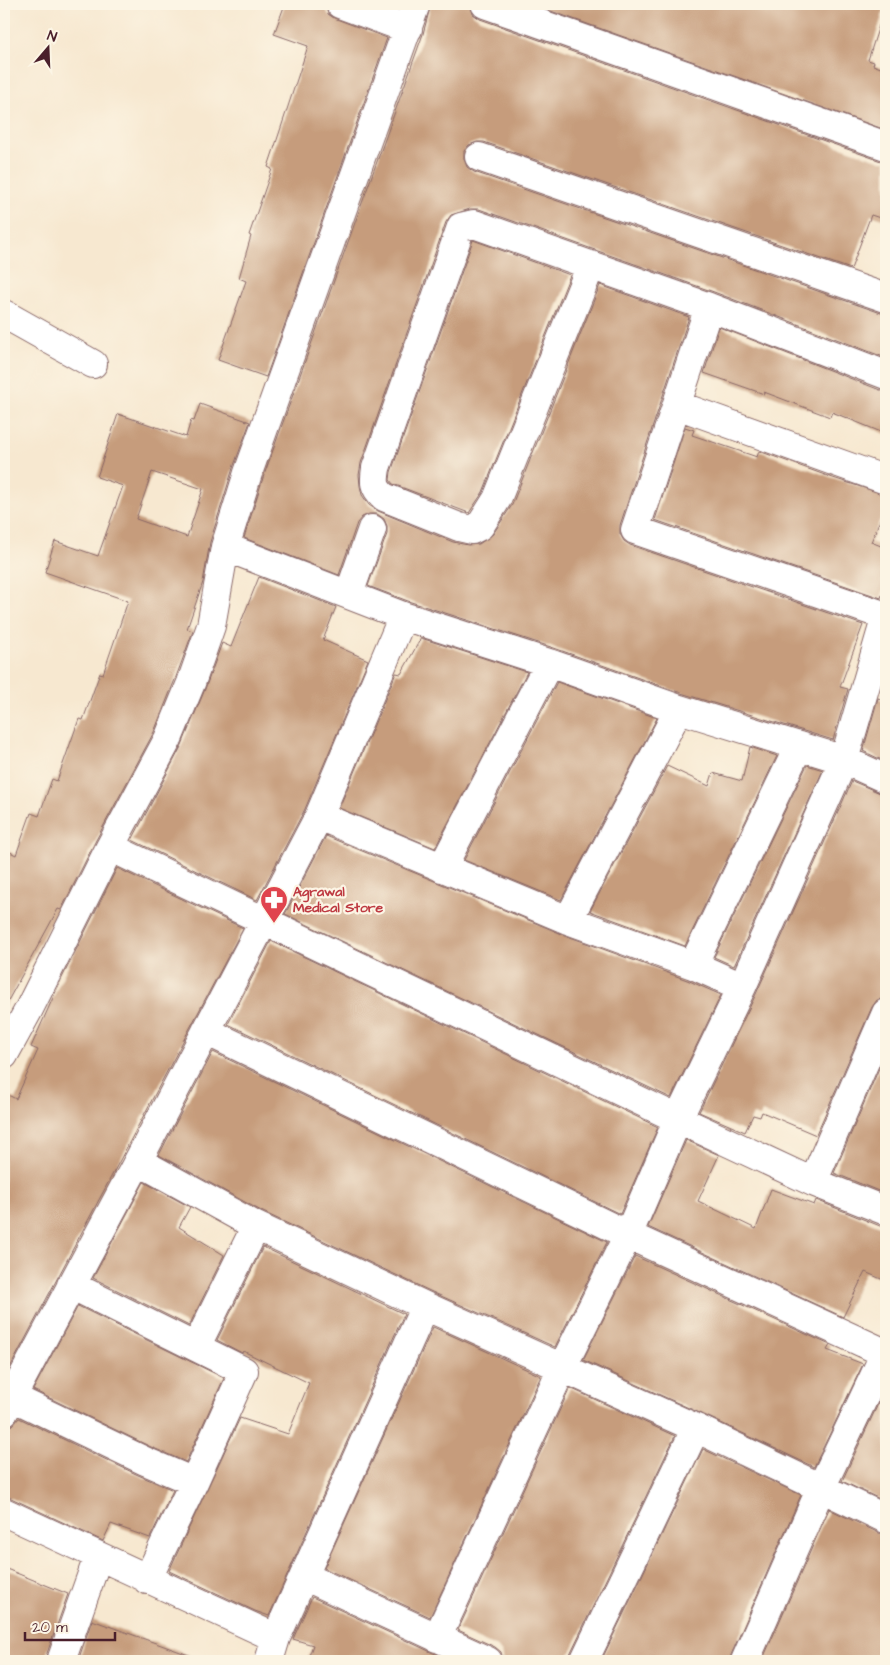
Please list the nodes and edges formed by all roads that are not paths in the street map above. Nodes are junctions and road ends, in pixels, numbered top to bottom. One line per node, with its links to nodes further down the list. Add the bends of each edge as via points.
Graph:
1 (340, 4): 3 (street)
2 (484, 4): 4 (street)
3 (412, 16): 15 (street)
4 (886, 146)
5 (479, 157): 7 (street)
6 (591, 265): 6 (street, via 497,499 480,526 472,530 459,527 384,497 376,490 376,468 461,227 474,224); 8 (street)
7 (886, 298)
8 (709, 307): 11 (street); 12 (street)
9 (4, 314): 10 (street)
10 (93, 364)
11 (886, 374)
12 (677, 406): 13 (street); 18 (street, via 636,530)
13 (886, 480)
14 (372, 529): 16 (street)
15 (225, 547): 16 (street); 26 (street, via 212,626 191,683 168,739)
16 (349, 594): 17 (street)
17 (403, 616): 20 (street); 25 (street)
18 (886, 616): 19 (street)
19 (880, 658): 23 (street)
20 (549, 663): 21 (street); 27 (street)
21 (679, 709): 22 (street); 29 (street)
22 (799, 746): 23 (street); 30 (street)
23 (844, 760): 24 (street); 31 (street)
24 (886, 779)
25 (319, 816): 27 (street); 28 (street)
26 (110, 847): 28 (street); 34 (street)
27 (442, 868): 29 (street)
28 (265, 920): 33 (street); 35 (street)
29 (568, 920): 30 (street)
30 (693, 965): 31 (street)
31 (742, 987): 35 (street)
32 (886, 1013): 37 (street)
33 (206, 1031): 36 (street); 40 (street)
34 (4, 1055)
35 (678, 1119): 37 (street); 40 (street)
36 (138, 1161): 39 (street); 41 (street)
37 (813, 1182): 38 (street)
38 (886, 1211)
39 (256, 1226): 42 (street); 43 (street)
40 (628, 1235): 44 (street); 45 (street)
41 (71, 1285): 43 (street); 46 (street)
42 (425, 1306): 45 (street); 53 (street)
43 (196, 1347): 48 (street, via 244,1371)
44 (886, 1352): 49 (street)
45 (562, 1368): 47 (street); 55 (street)
46 (8, 1404): 48 (street)
47 (696, 1428): 49 (street); 59 (street)
48 (194, 1482): 54 (street)
49 (821, 1488): 51 (street); 60 (street)
50 (4, 1512): 52 (street)
51 (886, 1519)
52 (98, 1557): 54 (street); 57 (street)
53 (304, 1576): 55 (street); 56 (street)
54 (148, 1580): 56 (street)
55 (437, 1638): 58 (street)
56 (273, 1650)
57 (61, 1661)
58 (488, 1661)
59 (584, 1661)
60 (745, 1661)

